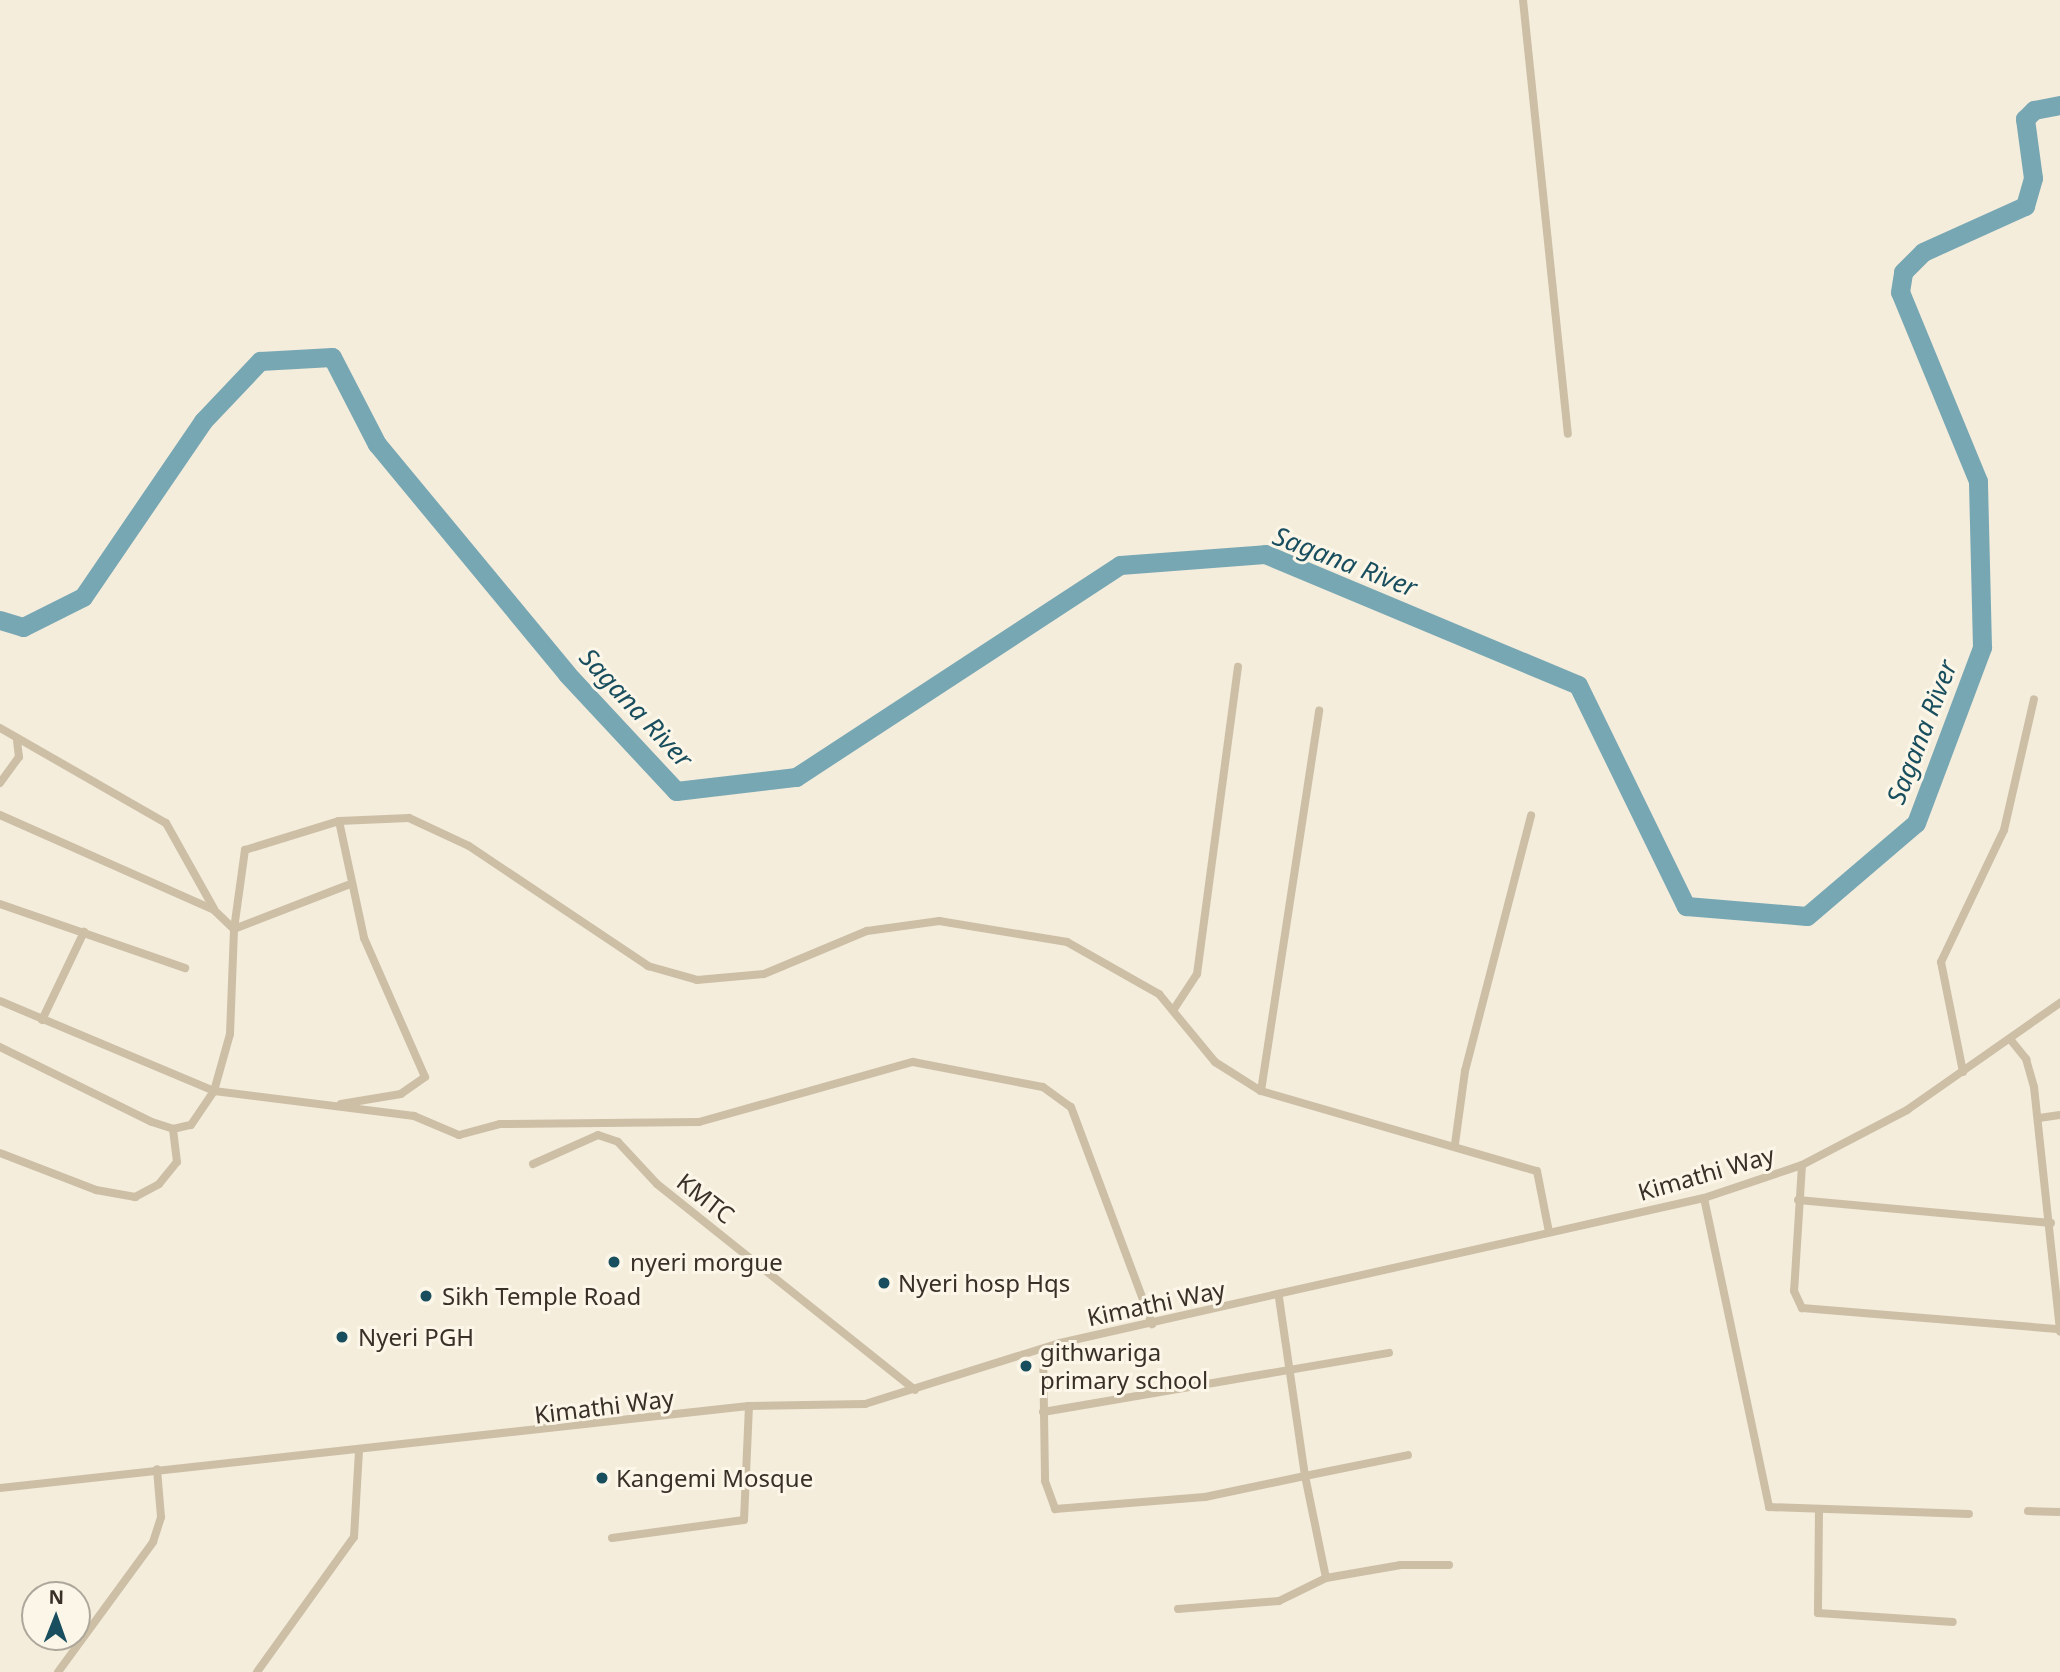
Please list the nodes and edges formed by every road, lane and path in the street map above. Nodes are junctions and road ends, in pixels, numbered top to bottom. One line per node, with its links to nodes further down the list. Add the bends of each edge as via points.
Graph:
1 (1523, 0): 2 (street)
2 (1568, 434)
3 (1238, 667): 20 (street, via 1197,974)
4 (2034, 699): 24 (street, via 2004,830 1941,962)
5 (1320, 710): 26 (street)
6 (0, 728): 7 (street)
7 (15, 738): 8 (street, via 19,758); 14 (street, via 166,822)
8 (0, 783)
9 (0, 815): 14 (street)
10 (1531, 815): 31 (street, via 1465,1071)
11 (339, 821): 12 (street); 15 (street, via 245,850); 20 (street, via 409,818 438,828 648,966 697,980 764,974 867,930 939,921 1067,942 1159,994)
12 (348, 885): 15 (street); 27 (street, via 425,1077 401,1094)
13 (0, 904): 16 (street)
14 (214, 910): 15 (street)
15 (233, 929): 25 (street, via 235,1002)
16 (84, 932): 17 (street); 21 (street)
17 (186, 968)
18 (0, 1001): 21 (street)
19 (2060, 1003): 22 (street, Kimathi Way)
20 (1174, 1009): 26 (street, via 1215,1062)
21 (42, 1020): 25 (street)
22 (2010, 1039): 24 (street, Kimathi Way); 29 (street, via 2026,1059)
23 (0, 1047): 30 (street)
24 (1963, 1072): 34 (street, Kimathi Way, via 1907,1110)
25 (214, 1091): 27 (street); 30 (street, via 203,1116)
26 (1261, 1091): 31 (street)
27 (331, 1105): 40 (street, via 414,1116 459,1135 500,1124 699,1122 913,1062 1036,1085 1071,1107)
28 (2060, 1115): 29 (street)
29 (2039, 1118): 37 (street)
30 (173, 1129): 32 (street, via 177,1162 159,1184 135,1197 96,1190)
31 (1455, 1144): 38 (street, via 1537,1171)
32 (0, 1153)
33 (533, 1164): 45 (street, KMTC, via 598,1135 618,1142 657,1184)
34 (1801, 1165): 35 (street, Kimathi Way); 36 (street)
35 (1704, 1198): 38 (street, Kimathi Way); 53 (street, via 1766,1501 1774,1508)
36 (1798, 1200): 37 (street); 41 (street, via 1794,1291 1802,1308)
37 (2050, 1223): 41 (street)
38 (1549, 1233): 39 (street, Kimathi Way)
39 (1279, 1297): 40 (street, Kimathi Way); 44 (street)
40 (1152, 1324): 42 (street, Kimathi Way)
41 (2060, 1332)
42 (1043, 1349): 45 (street, Kimathi Way); 47 (street)
43 (1390, 1353): 44 (street)
44 (1293, 1370): 47 (street); 51 (street)
45 (915, 1390): 46 (street, Kimathi Way, via 865,1404)
46 (749, 1406): 48 (street, Kimathi Way); 57 (street, via 744,1520)
47 (1043, 1412): 51 (street, via 1045,1481 1055,1509 1205,1497)
48 (359, 1449): 50 (street, Kimathi Way); 63 (street, via 354,1537)
49 (1408, 1455): 51 (street)
50 (157, 1469): 52 (street, Kimathi Way); 62 (street, via 161,1517 153,1542)
51 (1304, 1476): 59 (street)
52 (0, 1488)
53 (1819, 1511): 56 (street); 61 (street, via 1818,1612)
54 (2028, 1511): 55 (street)
55 (2060, 1511)
56 (1969, 1514)
57 (612, 1538)
58 (1450, 1565): 59 (street)
59 (1326, 1578): 60 (street, via 1279,1601)
60 (1178, 1609)
61 (1953, 1622)
62 (58, 1672)
63 (257, 1672)

